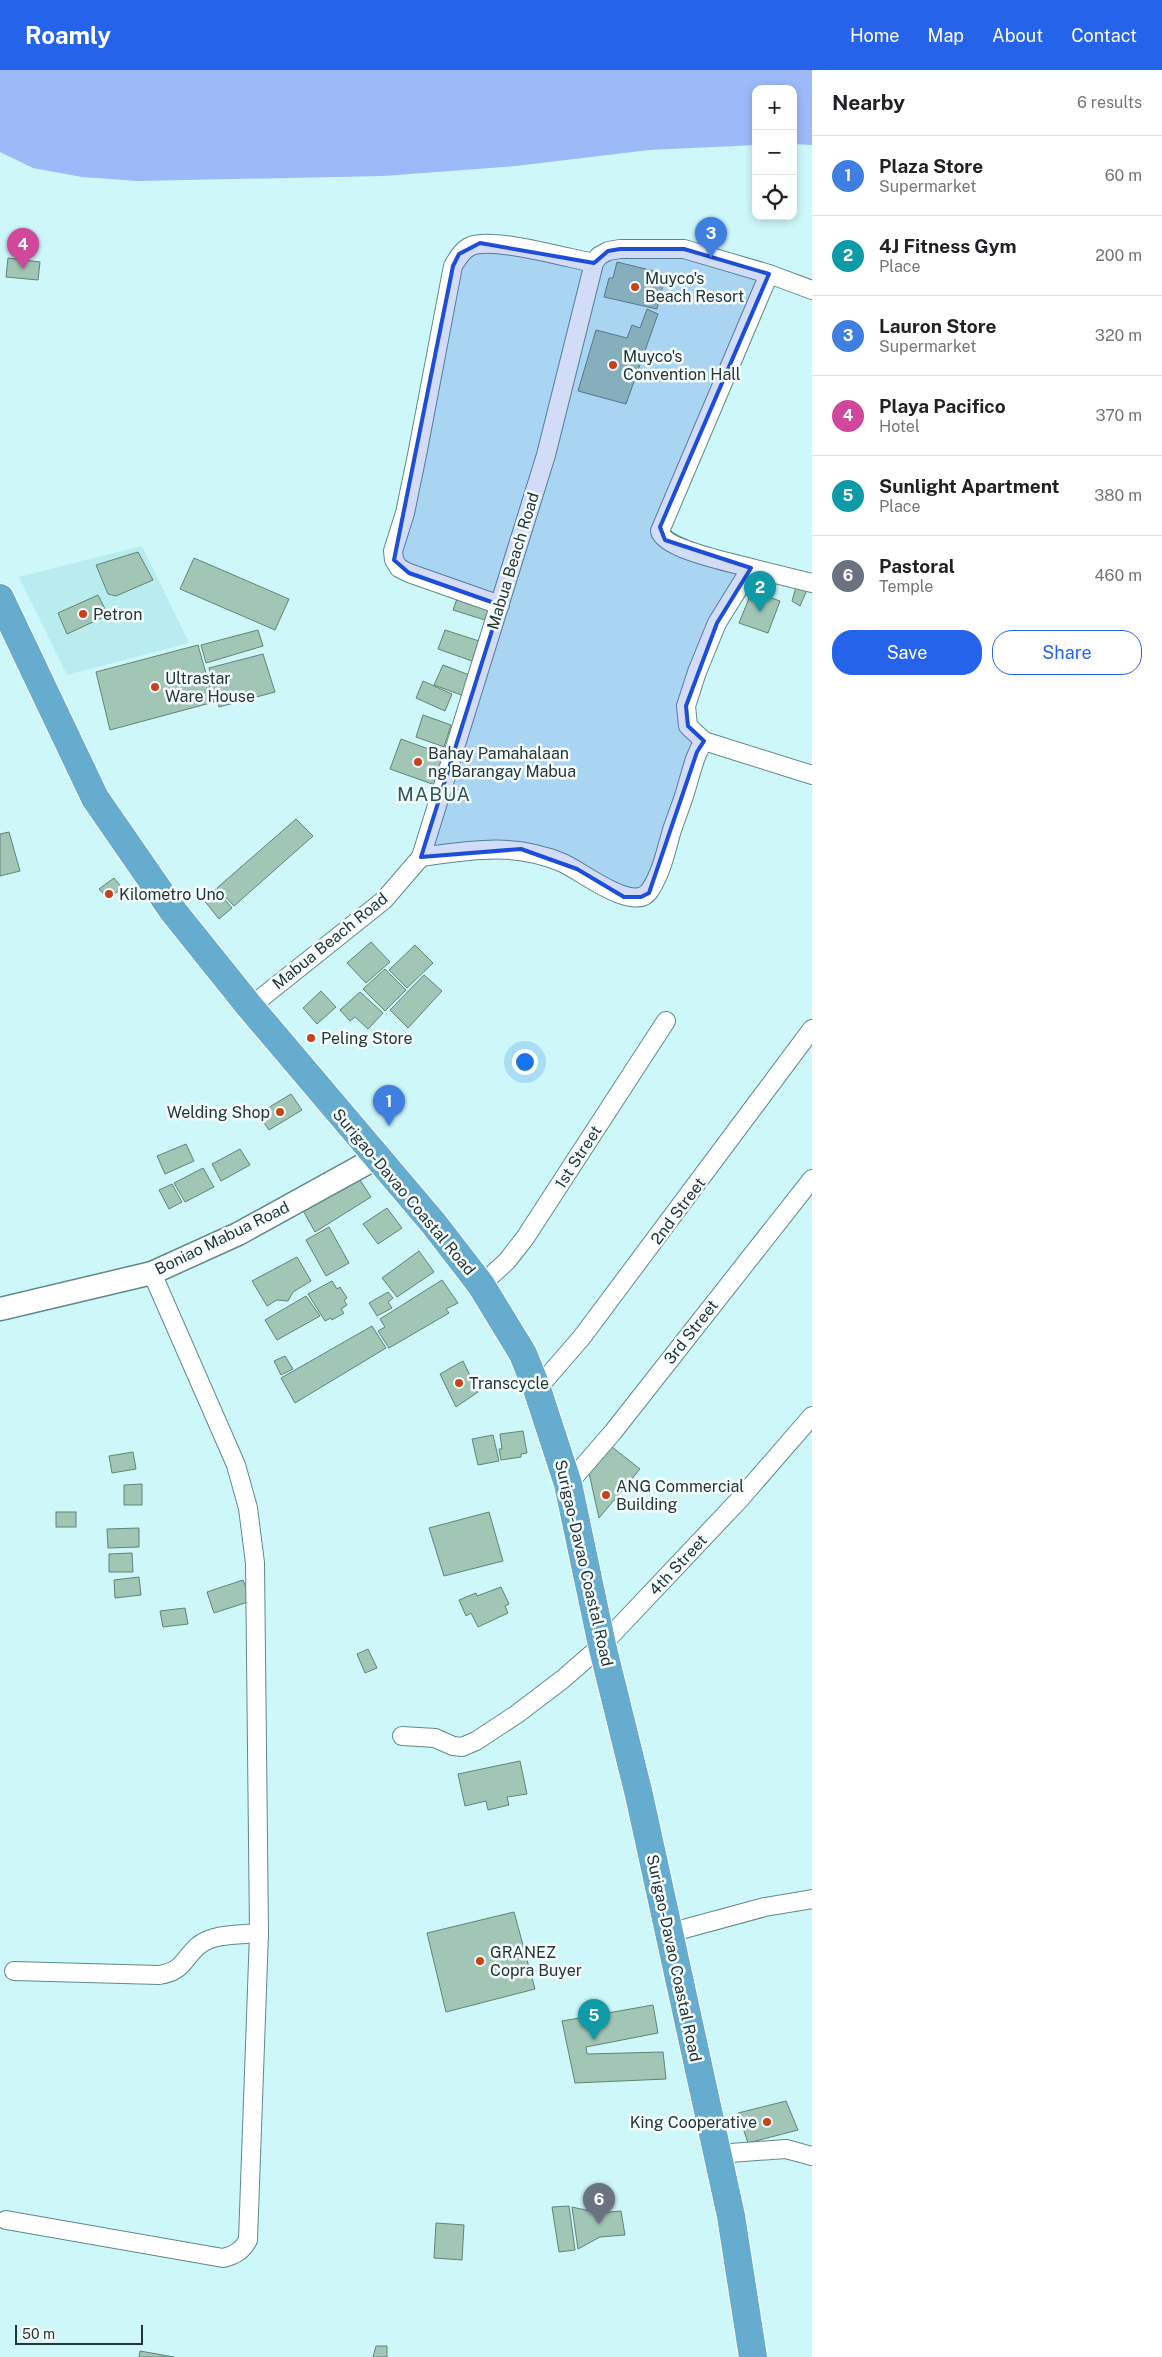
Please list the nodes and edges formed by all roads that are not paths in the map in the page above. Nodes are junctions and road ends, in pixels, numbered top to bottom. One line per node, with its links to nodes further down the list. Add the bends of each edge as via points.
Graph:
1 (594, 263): 2 (street, via 599,256 620,248 684,249); 7 (street, Mabua Beach Road, via 546,454); 7 (street, via 522,248 480,244 469,246 459,254 453,266 417,455 393,550 394,560 399,568 409,573)
2 (770, 274): 3 (street); 4 (street, via 660,527 665,540 687,550)
3 (812, 290)
4 (751, 568): 5 (street); 8 (street, via 717,623 686,706 688,726)
5 (812, 582)
6 (0, 598): 11 (highway, Surigao-Davao Coastal Road, via 95,798 173,911)
7 (500, 605): 10 (street, Mabua Beach Road)
8 (704, 741): 9 (street); 10 (street, via 696,752 659,872 649,893 641,897 624,896 577,869 521,849)
9 (812, 775)
10 (421, 857): 11 (street, Mabua Beach Road, via 384,900)
11 (250, 1007): 14 (highway, Surigao-Davao Coastal Road)
12 (666, 1021): 17 (street, 1st Street, via 525,1238 507,1261)
13 (812, 1029): 19 (street, 2nd Street, via 600,1314)
14 (376, 1158): 16 (street, Boniao Mabua Road, via 238,1234); 17 (highway, Surigao-Davao Coastal Road, via 434,1224)
15 (812, 1179): 21 (street, 3rd Street, via 613,1432)
16 (152, 1273): 18 (street, Boniao Mabua Road); 25 (street, via 236,1465 248,1508 255,1563)
17 (481, 1285): 19 (highway, Surigao-Davao Coastal Road, via 523,1354)
18 (0, 1309)
19 (537, 1389): 21 (highway, Surigao-Davao Coastal Road)
20 (812, 1416): 22 (street, 4th Street, via 740,1499)
21 (568, 1484): 22 (highway, Surigao-Davao Coastal Road)
22 (602, 1645): 23 (street, 4th Street, via 563,1679 476,1741 462,1747 435,1738); 26 (highway, Surigao-Davao Coastal Road)
23 (402, 1736)
24 (812, 1899): 26 (street)
25 (259, 1933): 27 (street, via 209,1940 198,1945 172,1973); 30 (street, via 248,2240 243,2249 223,2258)
26 (669, 1933): 28 (highway, Surigao-Davao Coastal Road)
27 (14, 1971)
28 (717, 2154): 29 (street, via 786,2149); 31 (highway, Surigao-Davao Coastal Road, via 731,2216)
29 (812, 2156)
30 (6, 2220)
31 (753, 2357)

